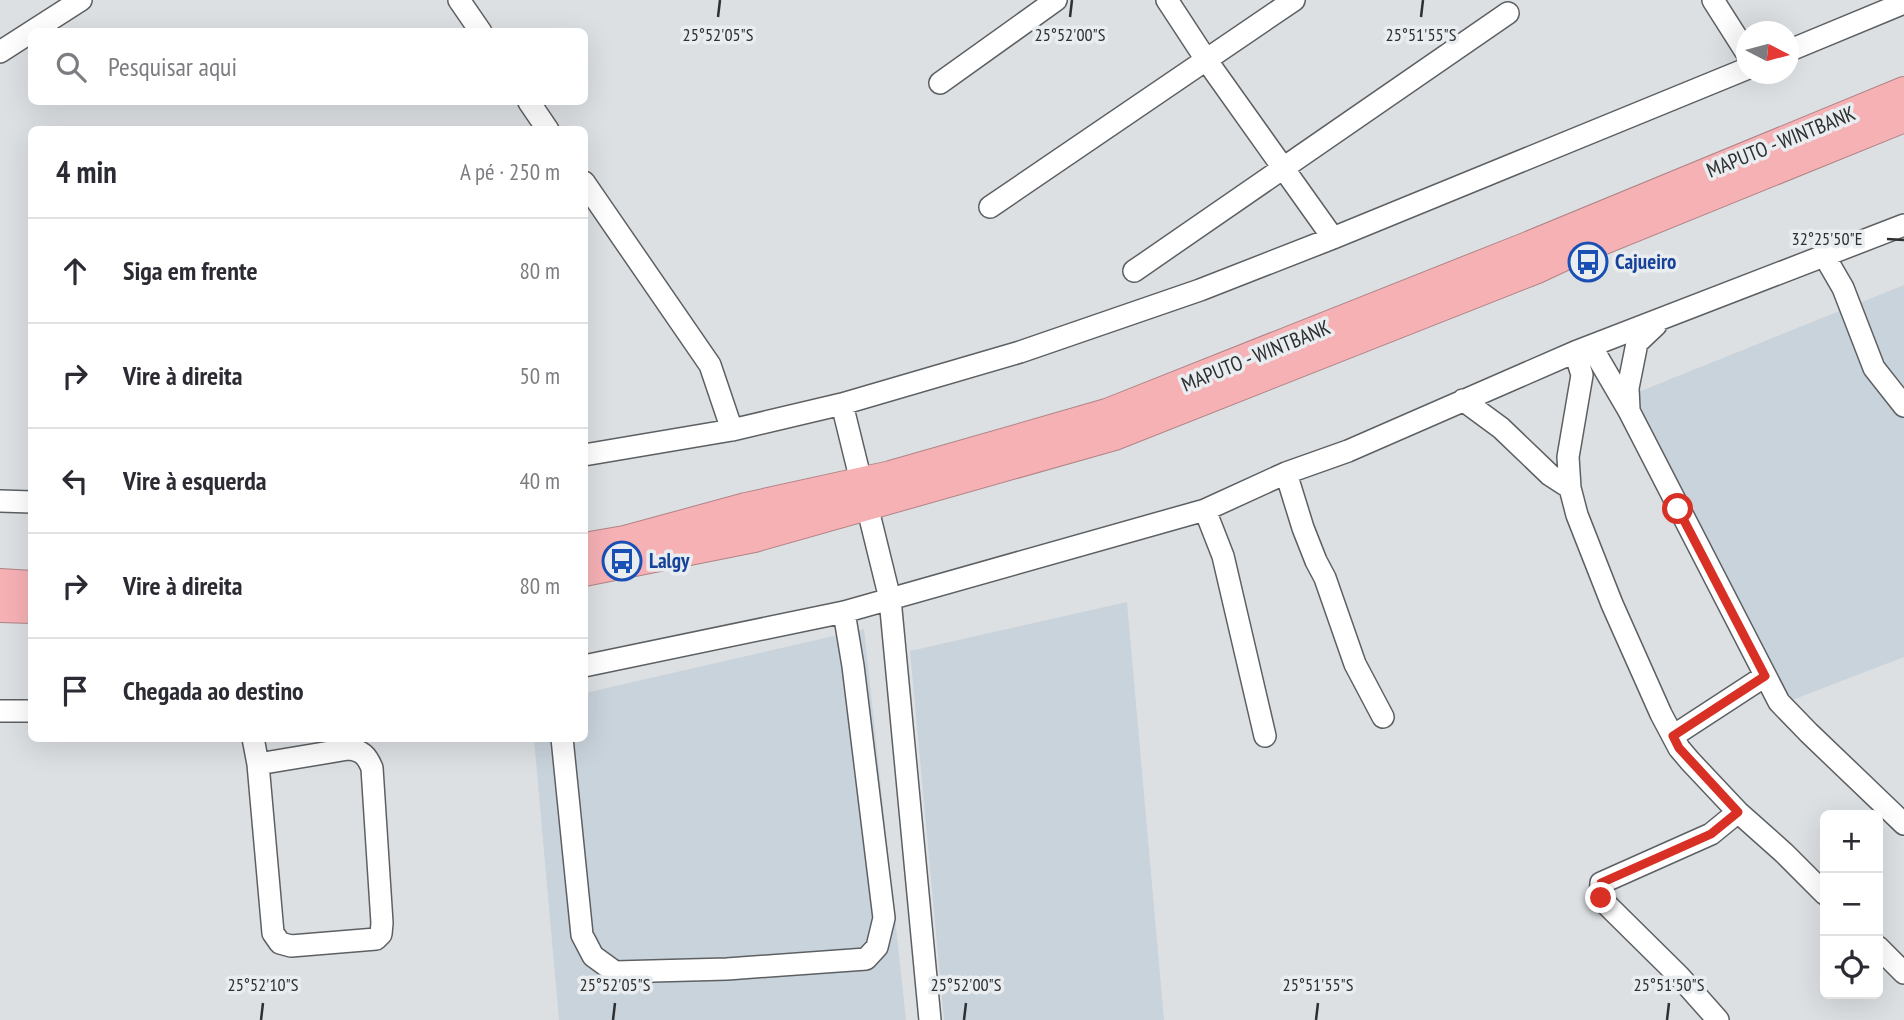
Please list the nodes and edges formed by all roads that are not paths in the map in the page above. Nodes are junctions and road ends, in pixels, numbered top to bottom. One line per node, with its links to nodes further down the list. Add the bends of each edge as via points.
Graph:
1 (81, 0): 9 (street)
2 (459, 0): 10 (street)
3 (1056, 0): 17 (street)
4 (1167, 0): 15 (street)
5 (1294, 0): 15 (street)
6 (1713, 0): 12 (street)
7 (1904, 3): 13 (street)
8 (1508, 13): 22 (street)
9 (37, 28)
10 (478, 28)
11 (28, 34): 14 (street)
12 (1736, 36)
13 (1799, 46)
14 (0, 52)
15 (1207, 61): 22 (street); 24 (street)
16 (1736, 73): 26 (street)
17 (940, 83)
18 (1904, 92): 39 (highway, MAPUTO - WINTBANK, via 1140,402)
19 (531, 105): 21 (street)
20 (1904, 117): 39 (highway, MAPUTO - WINTBANK, via 1147,423 1044,456)
21 (545, 126)
22 (1284, 168): 26 (street); 28 (street)
23 (588, 188): 35 (street, via 710,365)
24 (990, 207)
25 (1904, 225): 27 (street)
26 (1333, 238): 32 (street, via 1020,352)
27 (1825, 257): 29 (street); 33 (street, via 1843,288 1874,368)
28 (1134, 271)
29 (1665, 316): 30 (street); 34 (street, via 1637,343 1628,388)
30 (1583, 349): 31 (street); 34 (street); 38 (street, via 1568,457)
31 (1463, 400): 37 (street); 38 (street)
32 (842, 404): 35 (street); 39 (street)
33 (1904, 406)
34 (1629, 411): 52 (street)
35 (732, 430): 36 (street)
36 (588, 454)
37 (1286, 473): 42 (street); 55 (street, via 1355,664)
38 (1570, 488): 57 (street, via 1602,579)
39 (864, 494): 43 (highway, MAPUTO - WINTBANK, via 746,508); 44 (highway, MAPUTO - WINTBANK, via 742,540); 47 (street)
40 (0, 501): 41 (street)
41 (28, 502)
42 (1205, 510): 47 (street); 56 (street, via 1223,556)
43 (588, 547)
44 (588, 570)
45 (0, 584): 46 (highway)
46 (28, 586)
47 (890, 599): 50 (street); 66 (street)
48 (0, 607): 49 (highway)
49 (28, 608)
50 (844, 612): 51 (street); 59 (street, via 884,918 877,947 866,959 727,970 615,972 593,957 582,935)
51 (588, 665)
52 (1765, 676): 57 (street); 62 (street, via 1794,719)
53 (0, 710): 54 (street)
54 (28, 711)
55 (1383, 717)
56 (1265, 736)
57 (1673, 736): 61 (street)
58 (254, 742): 60 (street)
59 (562, 742)
60 (258, 764): 60 (street, via 273,933 279,943 376,939 382,934 382,923 369,760 348,749)
61 (1738, 812): 63 (street); 67 (street, via 1711,834 1601,883 1599,890 1601,898)
62 (1904, 824)
63 (1820, 889)
64 (1883, 952): 65 (street)
65 (1904, 973)
66 (930, 1020)
67 (1718, 1020)

